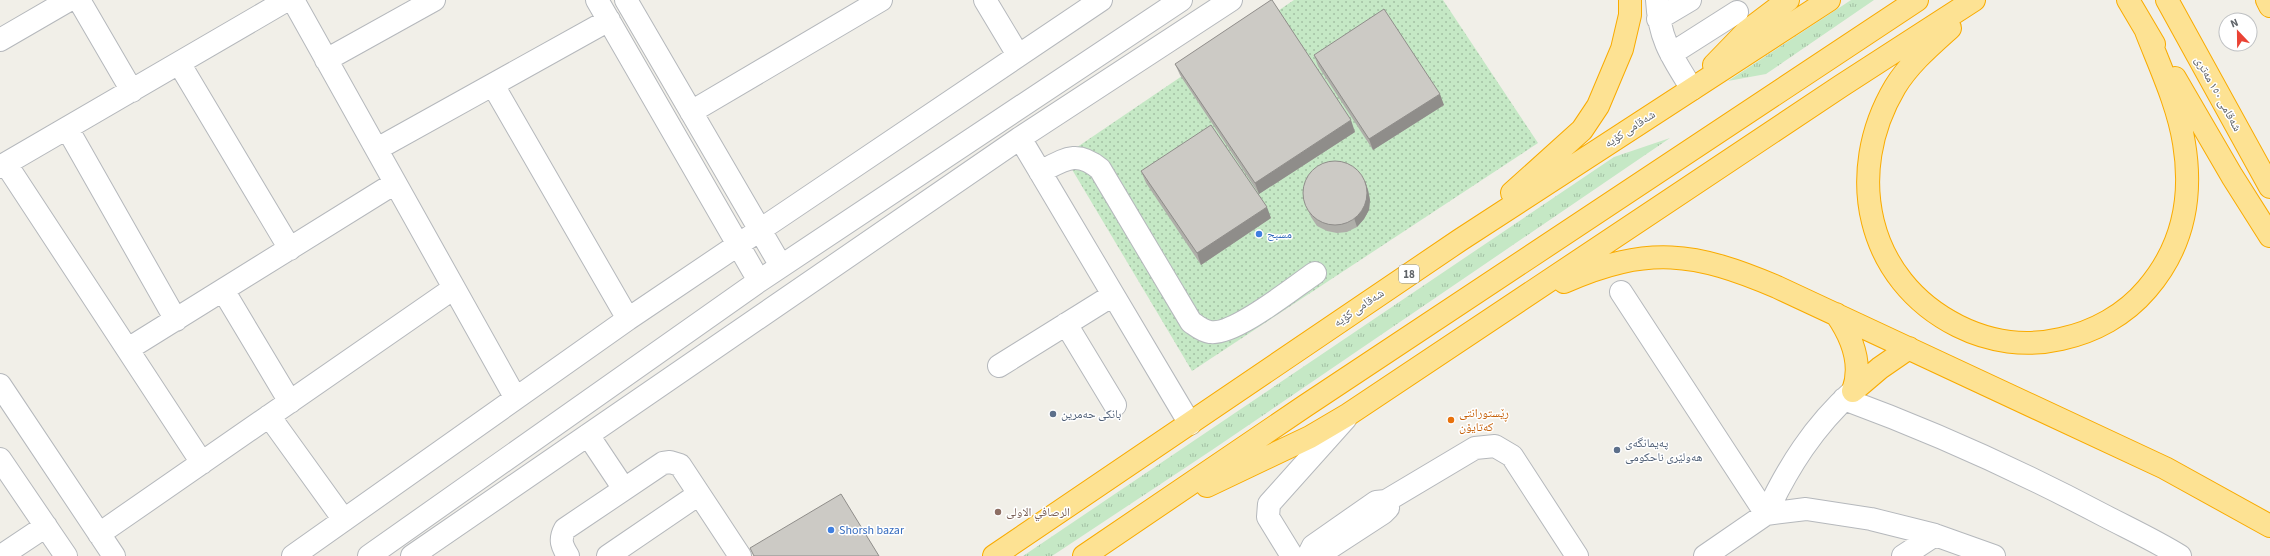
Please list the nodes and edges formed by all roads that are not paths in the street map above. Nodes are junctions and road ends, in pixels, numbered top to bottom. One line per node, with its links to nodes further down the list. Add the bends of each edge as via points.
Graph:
1 (69, 0): 29 (street)
2 (79, 0): 36 (street)
3 (287, 0): 33 (street)
4 (293, 0): 32 (street)
5 (434, 0): 32 (street)
6 (597, 0): 27 (street)
7 (626, 0): 37 (street)
8 (881, 0): 37 (street)
9 (985, 0): 31 (street)
10 (1101, 0): 31 (street)
11 (1181, 0): 50 (street)
12 (1231, 0): 39 (street)
13 (1630, 0): 47 (highway, via 1630,15 1622,49 1598,106 1582,130)
14 (1690, 0): 25 (street)
15 (1788, 0): 26 (highway)
16 (1829, 0): 35 (highway, شەقامی کۆیە / 18)
17 (1917, 0): 80 (highway)
18 (1974, 0): 57 (highway, via 1575,262)
19 (1982, 0): 28 (highway, via 1914,61 1896,86 1881,114 1872,143 1868,196 1874,228 1882,250 1909,290 1946,320 1970,332 1995,339 2021,343 2048,342 2074,336 2098,326 2121,313 2141,296 2160,274 2174,250 2184,223 2188,195 2184,143 2179,120)
20 (2128, 0): 28 (highway)
21 (2167, 0): 44 (highway, شەقامی ١٥٠ مەتری)
22 (2267, 0): 24 (highway)
23 (1734, 6): 26 (street, via 1749,18); 30 (street)
24 (2270, 6)
25 (1657, 9): 30 (street, via 1665,43)
26 (1768, 14): 35 (highway, via 1731,46)
27 (609, 20): 34 (street); 48 (street)
28 (2146, 31): 46 (highway)
29 (0, 40)
30 (1671, 54): 35 (street)
31 (1018, 55): 45 (street)
32 (326, 60): 40 (street)
33 (179, 63): 36 (street); 49 (street)
34 (493, 85): 40 (street); 59 (street)
35 (1692, 89): 47 (highway, شەقامی کۆیە / 18)
36 (132, 91): 38 (street)
37 (691, 112): 45 (street)
38 (67, 128): 41 (street); 60 (street)
39 (1020, 138): 42 (street); 73 (street)
40 (376, 149): 43 (street)
41 (3, 166): 63 (street)
42 (1040, 172): 51 (street, via 1069,157 1089,161 1100,169 1191,322 1202,330 1211,332 1231,328); 56 (street)
43 (395, 183): 49 (street); 53 (street)
44 (2270, 187)
45 (760, 229): 48 (street); 50 (street)
46 (2270, 236)
47 (1460, 240): 72 (highway, شەقامی کۆیە / 18)
48 (738, 244): 52 (street); 59 (street)
49 (290, 248): 54 (street)
50 (781, 266): 52 (street)
51 (1315, 273)
52 (759, 281): 90 (street)
53 (454, 288): 67 (street); 68 (street)
54 (223, 290): 60 (street); 68 (street)
55 (1621, 292): 79 (street)
56 (1113, 295): 61 (street); 72 (street)
57 (1521, 301): 58 (highway, via 1594,269 1614,263 1678,257 1721,265 1741,272); 70 (highway)
58 (1836, 314): 62 (highway); 66 (highway, via 1850,336 1854,348 1857,381)
59 (628, 319): 67 (street)
60 (176, 320): 63 (street)
61 (1066, 324): 64 (street); 69 (street)
62 (1909, 348): 66 (highway); 83 (highway, via 2165,468)
63 (128, 349): 75 (street)
64 (999, 366)
65 (0, 385): 84 (street)
66 (1848, 395): 79 (street, via 1798,452 1780,482); 104 (street, via 2059,492)
67 (515, 397): 81 (street)
68 (290, 402): 71 (street)
69 (1115, 405)
70 (1350, 414): 80 (highway, via 1310,437); 97 (street, via 1269,504 1268,517)
71 (269, 416): 75 (street); 81 (street)
72 (1190, 424): 95 (highway, شەقامی کۆیە / 18)
73 (588, 435): 76 (street); 91 (street)
74 (0, 459): 82 (street)
75 (202, 463): 84 (street)
76 (624, 489): 77 (street, via 663,463 670,462 680,465); 92 (street, via 564,529 561,545)
77 (699, 494): 93 (street); 94 (street)
78 (1386, 502): 98 (street, via 1376,502 1313,546 1310,552); 99 (street, via 1386,510); 100 (street, via 1475,448 1494,446 1512,456)
79 (1766, 514): 85 (street, via 1806,509 1871,519); 101 (street)
80 (1143, 516): 96 (highway)
81 (344, 520): 89 (street)
82 (46, 526): 86 (street); 87 (street)
83 (2270, 526)
84 (99, 534): 88 (street)
85 (1935, 535): 102 (street); 103 (street)
86 (1, 556)
87 (66, 556)
88 (114, 556)
89 (293, 556)
90 (369, 556)
91 (412, 556)
92 (568, 556)
93 (608, 556)
94 (740, 556)
95 (994, 556)
96 (1084, 556)
97 (1292, 556)
98 (1313, 556)
99 (1318, 556)
100 (1578, 556)
101 (1705, 556)
102 (1903, 556)
103 (1994, 556)
104 (2180, 556)

